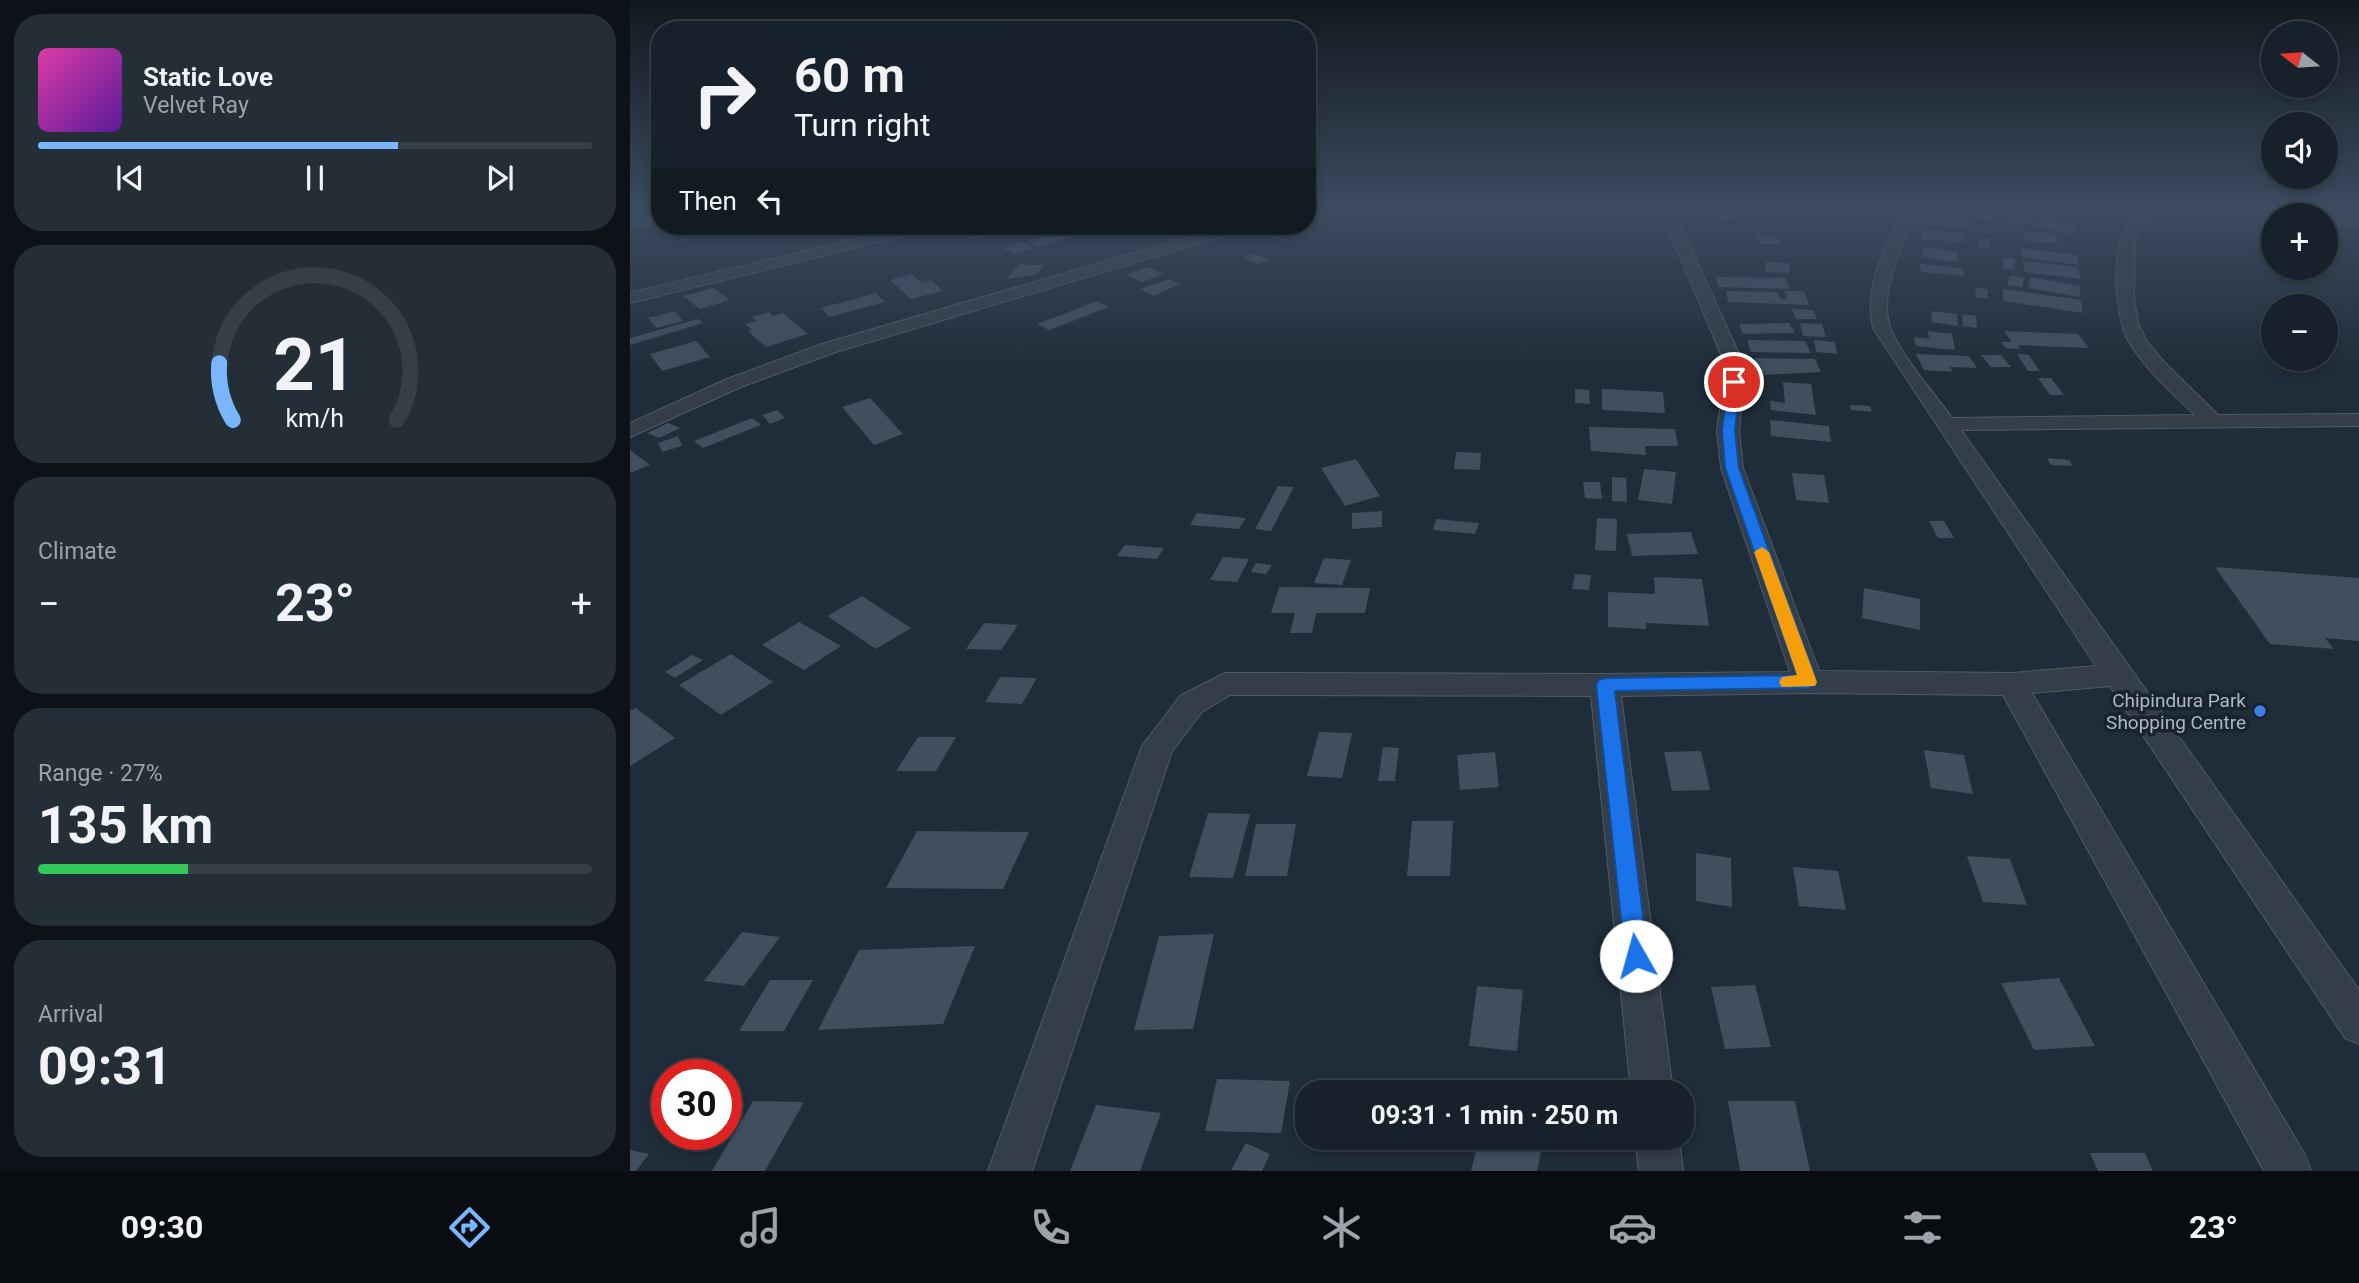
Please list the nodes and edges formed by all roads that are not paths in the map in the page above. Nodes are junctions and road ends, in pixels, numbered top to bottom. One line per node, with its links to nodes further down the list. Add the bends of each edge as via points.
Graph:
1 (775, 263): 6 (street)
2 (1118, 263): 10 (street, via 829,348 734,383)
3 (1690, 263): 12 (street, via 1730,354 1734,382 1728,431 1732,468)
4 (1890, 263): 9 (street, via 1880,305 1881,326)
5 (2126, 263): 7 (street, via 2126,309 2132,331 2151,358)
6 (630, 298)
7 (2211, 420): 8 (street); 9 (street)
8 (2359, 420)
9 (1945, 424): 11 (street)
10 (630, 431)
11 (2118, 675): 13 (street); 15 (street)
12 (1808, 682): 13 (street); 14 (street)
13 (2012, 684): 20 (street)
14 (1605, 685): 16 (street); 18 (street, via 1225,684 1191,704 1158,746)
15 (2359, 1024)
16 (1651, 1080)
17 (1658, 1150): 19 (street)
18 (1010, 1171)
19 (1661, 1171)
20 (2289, 1171)

